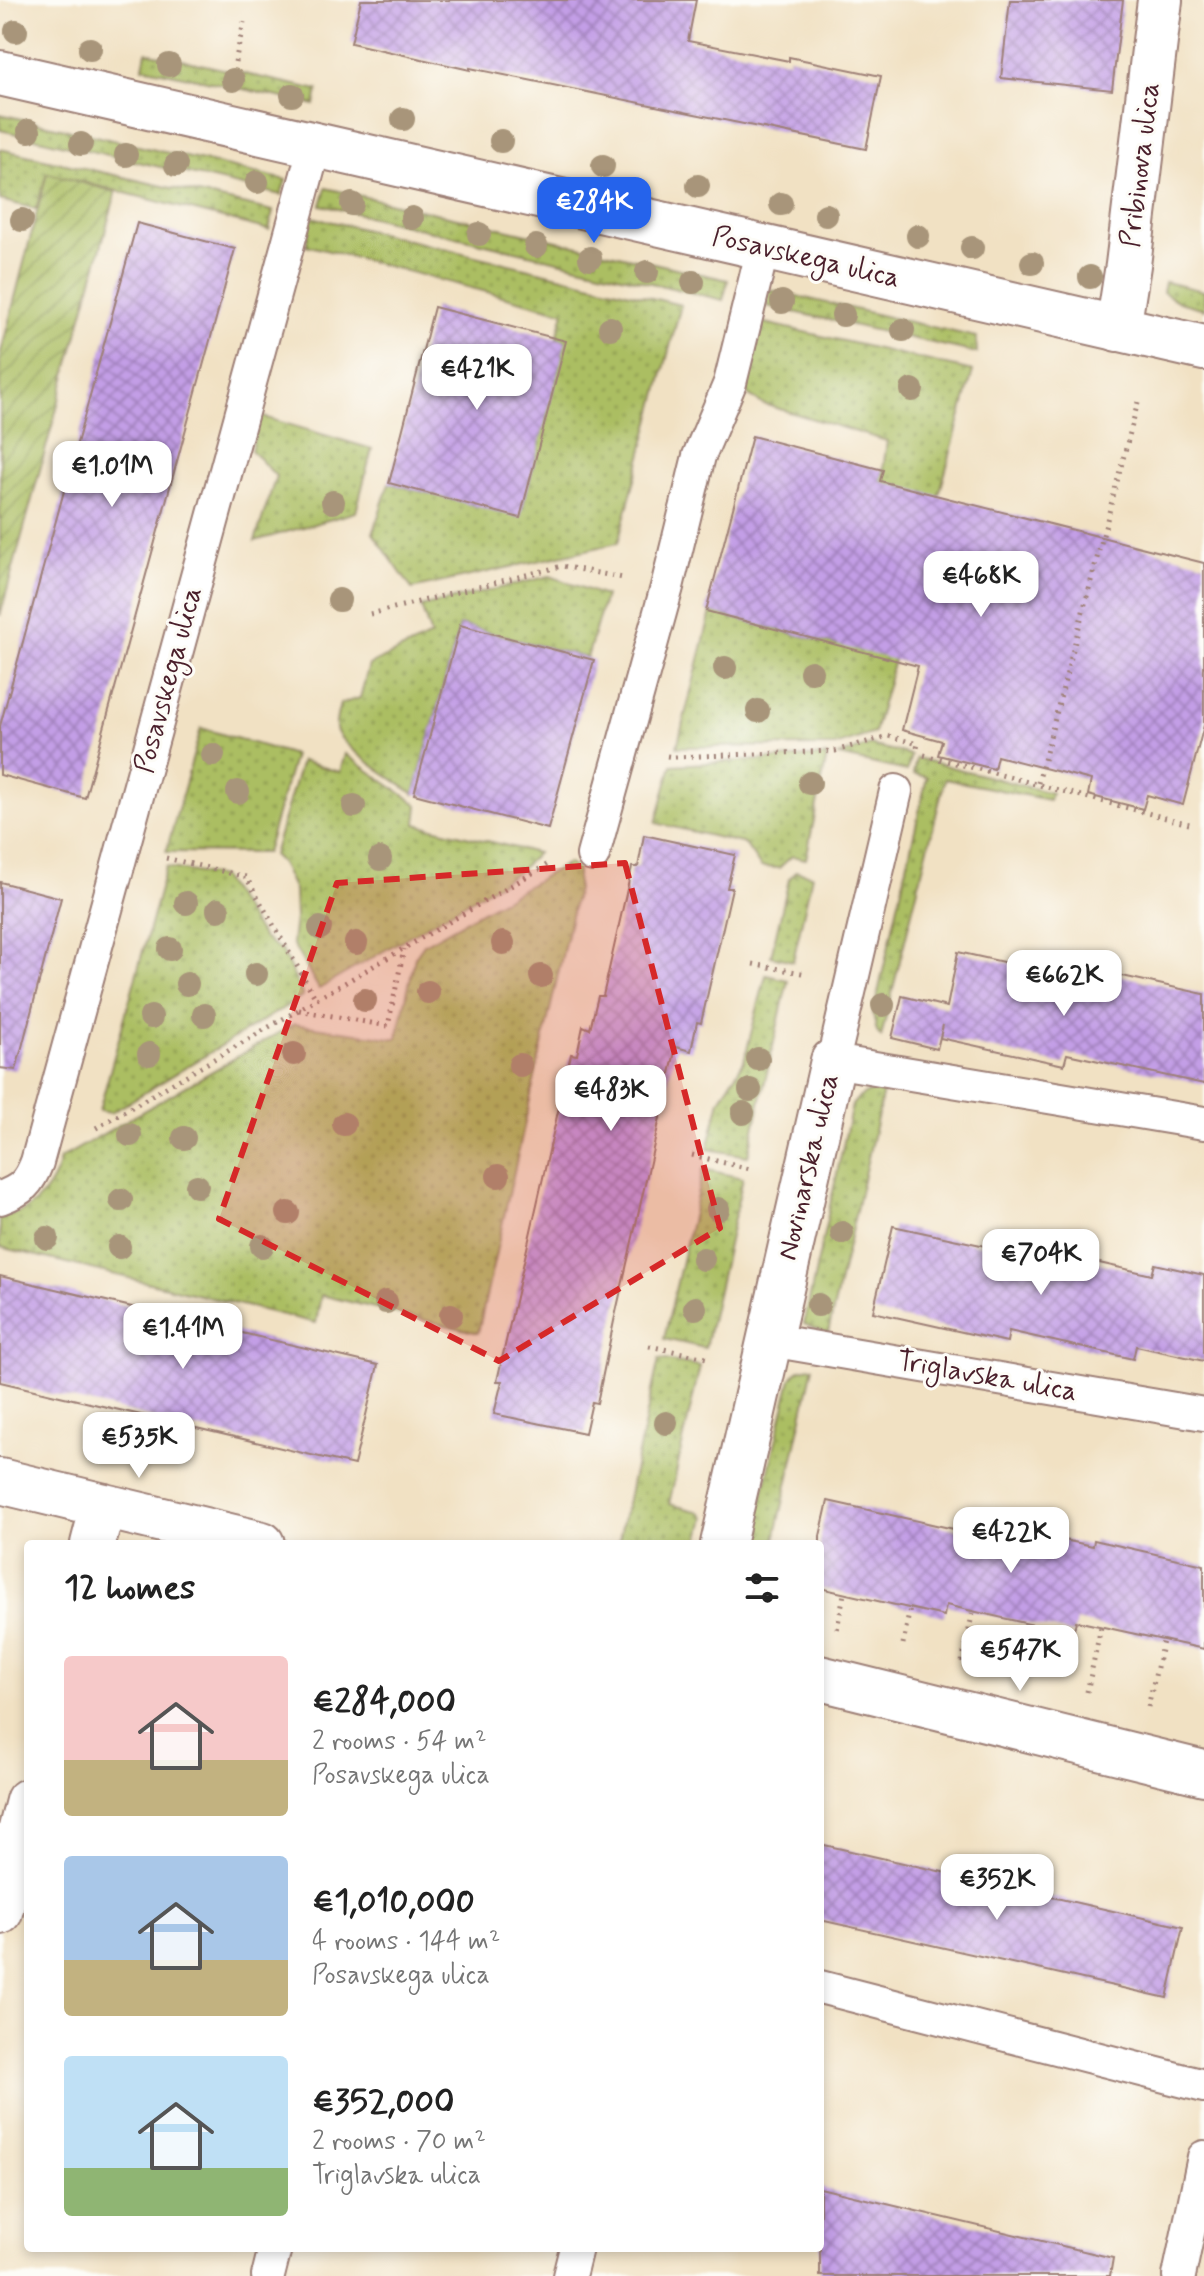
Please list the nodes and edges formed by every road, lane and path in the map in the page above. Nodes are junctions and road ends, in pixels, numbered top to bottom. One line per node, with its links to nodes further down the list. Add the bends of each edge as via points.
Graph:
1 (1160, 0): 7 (street, Pribinova ulica)
2 (244, 22): 3 (path)
3 (235, 62)
4 (0, 73): 5 (street, Posavskega ulica)
5 (315, 145): 6 (street, Posavskega ulica); 16 (lane, Posavskega ulica)
6 (763, 248): 7 (street, Posavskega ulica); 10 (lane, via 730,383 699,456)
7 (1118, 329): 8 (street, Posavskega ulica)
8 (1204, 348)
9 (1138, 402): 13 (path)
10 (667, 587): 11 (path, via 562,566); 12 (lane)
11 (370, 614)
12 (622, 746): 13 (path, via 674,757 835,751 888,736 918,744 915,754); 17 (lane)
13 (1038, 783): 15 (path)
14 (896, 791): 22 (lane, Novinarska ulica)
15 (1193, 825)
16 (123, 848): 20 (path, via 246,877); 25 (lane, Posavskega ulica)
17 (593, 855)
18 (556, 859): 19 (path)
19 (404, 948): 20 (path); 21 (path, via 388,1026)
20 (316, 999): 21 (path)
21 (298, 1010): 25 (path)
22 (833, 1061): 23 (lane); 26 (street, Novinarska ulica)
23 (1204, 1123)
24 (692, 1155): 26 (path)
25 (37, 1162): 27 (lane, Posavskega ulica, via 23,1187)
26 (806, 1181): 29 (street, Novinarska ulica)
27 (0, 1198)
28 (649, 1346): 29 (path)
29 (766, 1355): 30 (lane, Triglavska ulica); 34 (street, Novinarska ulica)
30 (1204, 1414)
31 (0, 1481): 32 (street)
32 (98, 1525): 33 (street)
33 (227, 1540)
34 (724, 1540)
35 (844, 1594): 40 (path)
36 (910, 1608): 42 (path)
37 (973, 1611): 43 (path)
38 (1043, 1626): 44 (path, via 1036,1657 1012,1652)
39 (1101, 1627): 46 (path)
40 (835, 1638)
41 (1163, 1641): 47 (path)
42 (901, 1653)
43 (961, 1667)
44 (1006, 1678)
45 (824, 1679): 48 (street)
46 (1086, 1697)
47 (1147, 1711)
48 (1204, 1773)
49 (24, 1817): 50 (street)
50 (0, 1912)
51 (824, 1988): 52 (lane)
52 (1204, 2086)
53 (1204, 2157): 58 (lane)
54 (274, 2252): 56 (lane)
55 (575, 2252): 57 (lane)
56 (268, 2276)
57 (569, 2276)
58 (1179, 2276)

